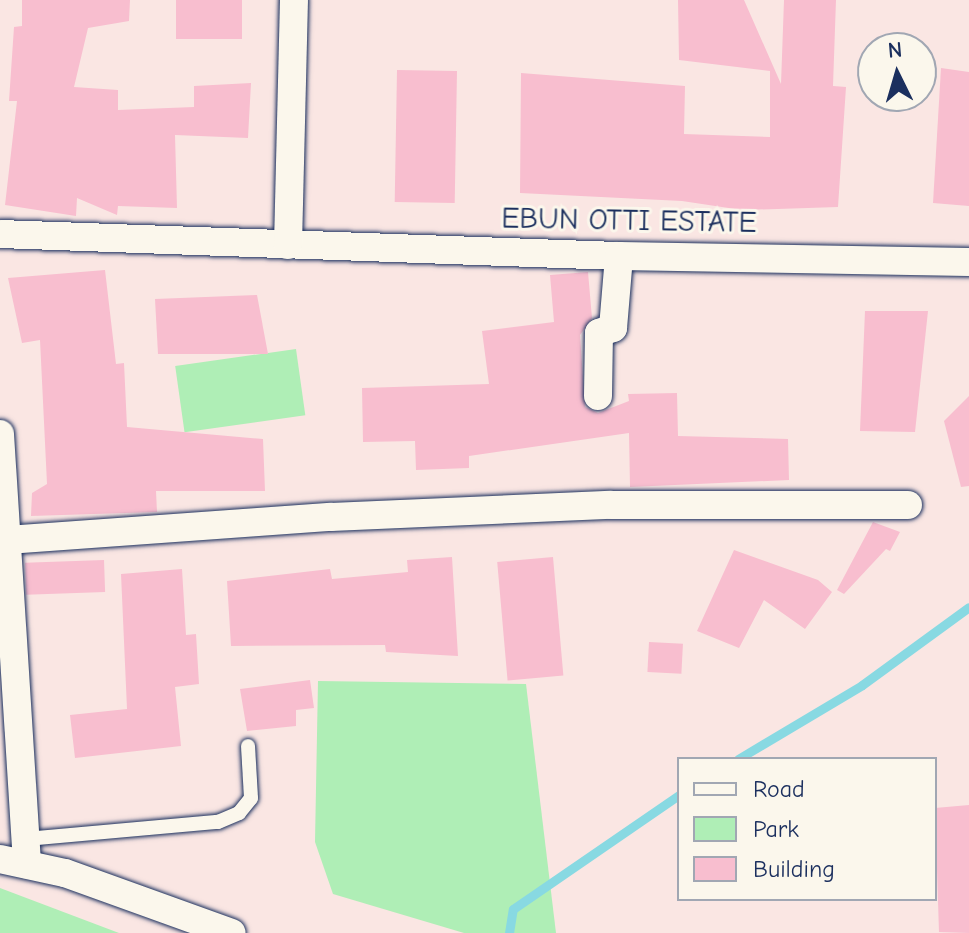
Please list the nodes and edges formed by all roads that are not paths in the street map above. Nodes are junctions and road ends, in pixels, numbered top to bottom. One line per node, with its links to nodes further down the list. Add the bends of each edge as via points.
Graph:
1 (294, 0): 3 (street)
2 (0, 234): 3 (street, EBUN OTTI ESTATE)
3 (288, 245): 4 (street, EBUN OTTI ESTATE)
4 (619, 256): 5 (street, EBUN OTTI ESTATE); 6 (street, via 613,328 599,333)
5 (969, 262)
6 (598, 396)
7 (0, 434): 9 (street)
8 (908, 505): 9 (street, via 596,506)
9 (7, 540): 11 (street)
10 (248, 746): 11 (lane, via 251,798 239,813 218,822)
11 (18, 854): 12 (street)
12 (232, 933)

